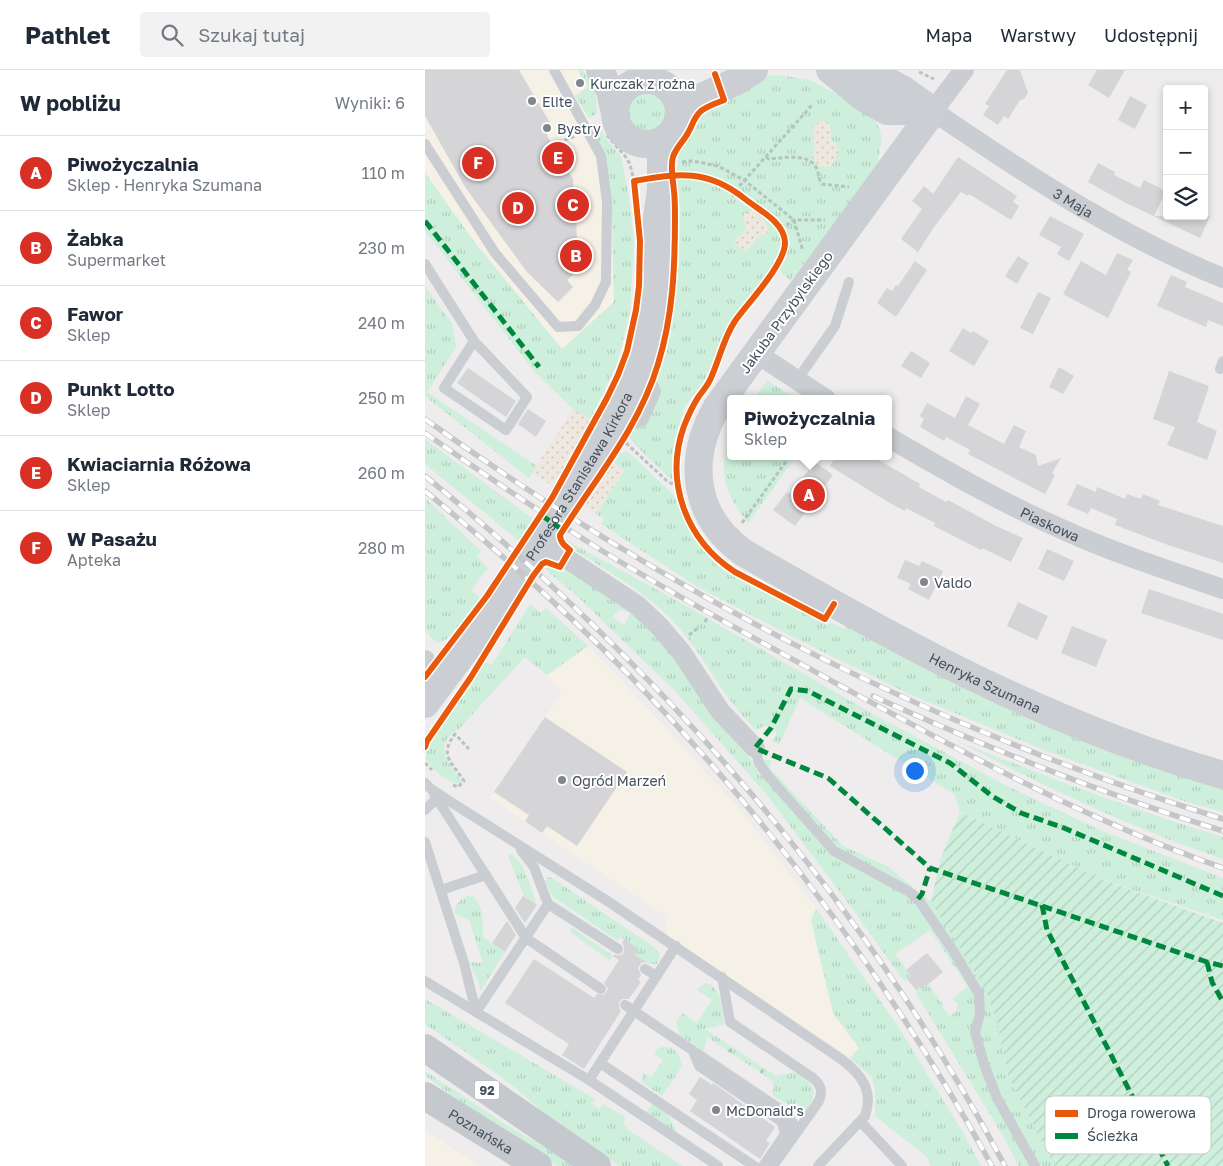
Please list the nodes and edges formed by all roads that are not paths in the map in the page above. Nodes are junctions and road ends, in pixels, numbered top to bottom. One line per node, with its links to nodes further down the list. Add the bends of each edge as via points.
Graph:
1 (554, 70): 14 (lane, via 601,156 607,202 606,282 595,305 578,326 558,326 495,253)
2 (599, 70): 9 (street, via 610,91)
3 (726, 70): 8 (street, via 683,85)
4 (754, 70): 12 (street, via 695,100)
5 (830, 70): 10 (street)
6 (849, 70): 11 (street, via 878,76)
7 (963, 70): 11 (street, Jakuba Przybylskiego)
8 (643, 77): 9 (street, via 622,91); 12 (street, via 665,85 675,96 679,111)
9 (614, 110): 13 (street, via 617,125)
10 (887, 111): 11 (street); 15 (street)
11 (933, 111): 15 (street, Jakuba Przybylskiego); 18 (street, 3 Maja, via 1088,212)
12 (673, 127): 13 (street, via 661,141 647,144); 16 (street, Profesora Stanisława Kirkora, via 661,152)
13 (626, 137): 16 (street, Profesora Stanisława Kirkora, via 641,161)
14 (425, 144)
15 (899, 159): 21 (street, Jakuba Przybylskiego)
16 (657, 218): 25 (street, Profesora Stanisława Kirkora, via 656,284 642,358 625,401)
17 (425, 264): 20 (lane)
18 (1223, 278)
19 (849, 282): 22 (lane, via 835,326)
20 (474, 341): 20 (lane, via 444,388 506,430 527,397)
21 (756, 353): 22 (street); 26 (street, Jakuba Przybylskiego, via 712,416 702,441 698,466 701,493 716,525 733,545)
22 (797, 380): 23 (street)
23 (820, 395)
24 (892, 439): 27 (street, Piaskowa, via 978,488 1065,531)
25 (540, 541): 29 (street, Profesora Stanisława Kirkora, via 493,613); 30 (street, via 637,605 660,627 682,653 720,711)
26 (760, 562): 31 (street, Henryka Szumana, via 927,656 998,690 1135,747)
27 (1223, 589)
28 (425, 660): 29 (street)
29 (433, 694)
30 (755, 748): 64 (lane, via 767,775 834,851 908,891 954,952 979,994 980,1014 975,1032 984,1064 997,1098)
31 (1223, 775)
32 (433, 791): 33 (lane); 35 (lane); 36 (lane)
33 (425, 810)
34 (425, 842): 37 (lane)
35 (518, 845): 38 (lane, via 533,867); 40 (lane)
36 (485, 875): 37 (lane); 39 (lane)
37 (441, 890): 48 (lane)
38 (549, 904): 39 (lane); 41 (lane)
39 (526, 938): 46 (lane); 48 (lane)
40 (676, 946): 43 (lane); 44 (lane)
41 (618, 949)
42 (645, 969): 43 (lane)
43 (657, 976): 47 (lane)
44 (722, 977): 54 (lane, via 857,1072 868,1093 867,1111); 55 (lane, via 731,1022 813,1078 821,1088 819,1101)
45 (425, 981): 48 (lane)
46 (601, 989)
47 (629, 1008): 50 (lane); 51 (lane)
48 (477, 1012): 52 (lane)
49 (425, 1048): 57 (main road, 92)
50 (693, 1051): 55 (lane, via 786,1113 793,1123); 60 (lane, via 699,1066 782,1122 785,1134)
51 (600, 1063): 52 (lane); 59 (lane)
52 (589, 1080): 58 (lane)
53 (425, 1096): 56 (main road, Poznańska)
54 (861, 1122): 62 (lane); 63 (lane)
55 (788, 1145): 61 (lane)
56 (538, 1166)
57 (597, 1166)
58 (719, 1166)
59 (754, 1166)
60 (763, 1166)
61 (773, 1166)
62 (818, 1166)
63 (902, 1166)
64 (1035, 1166)

